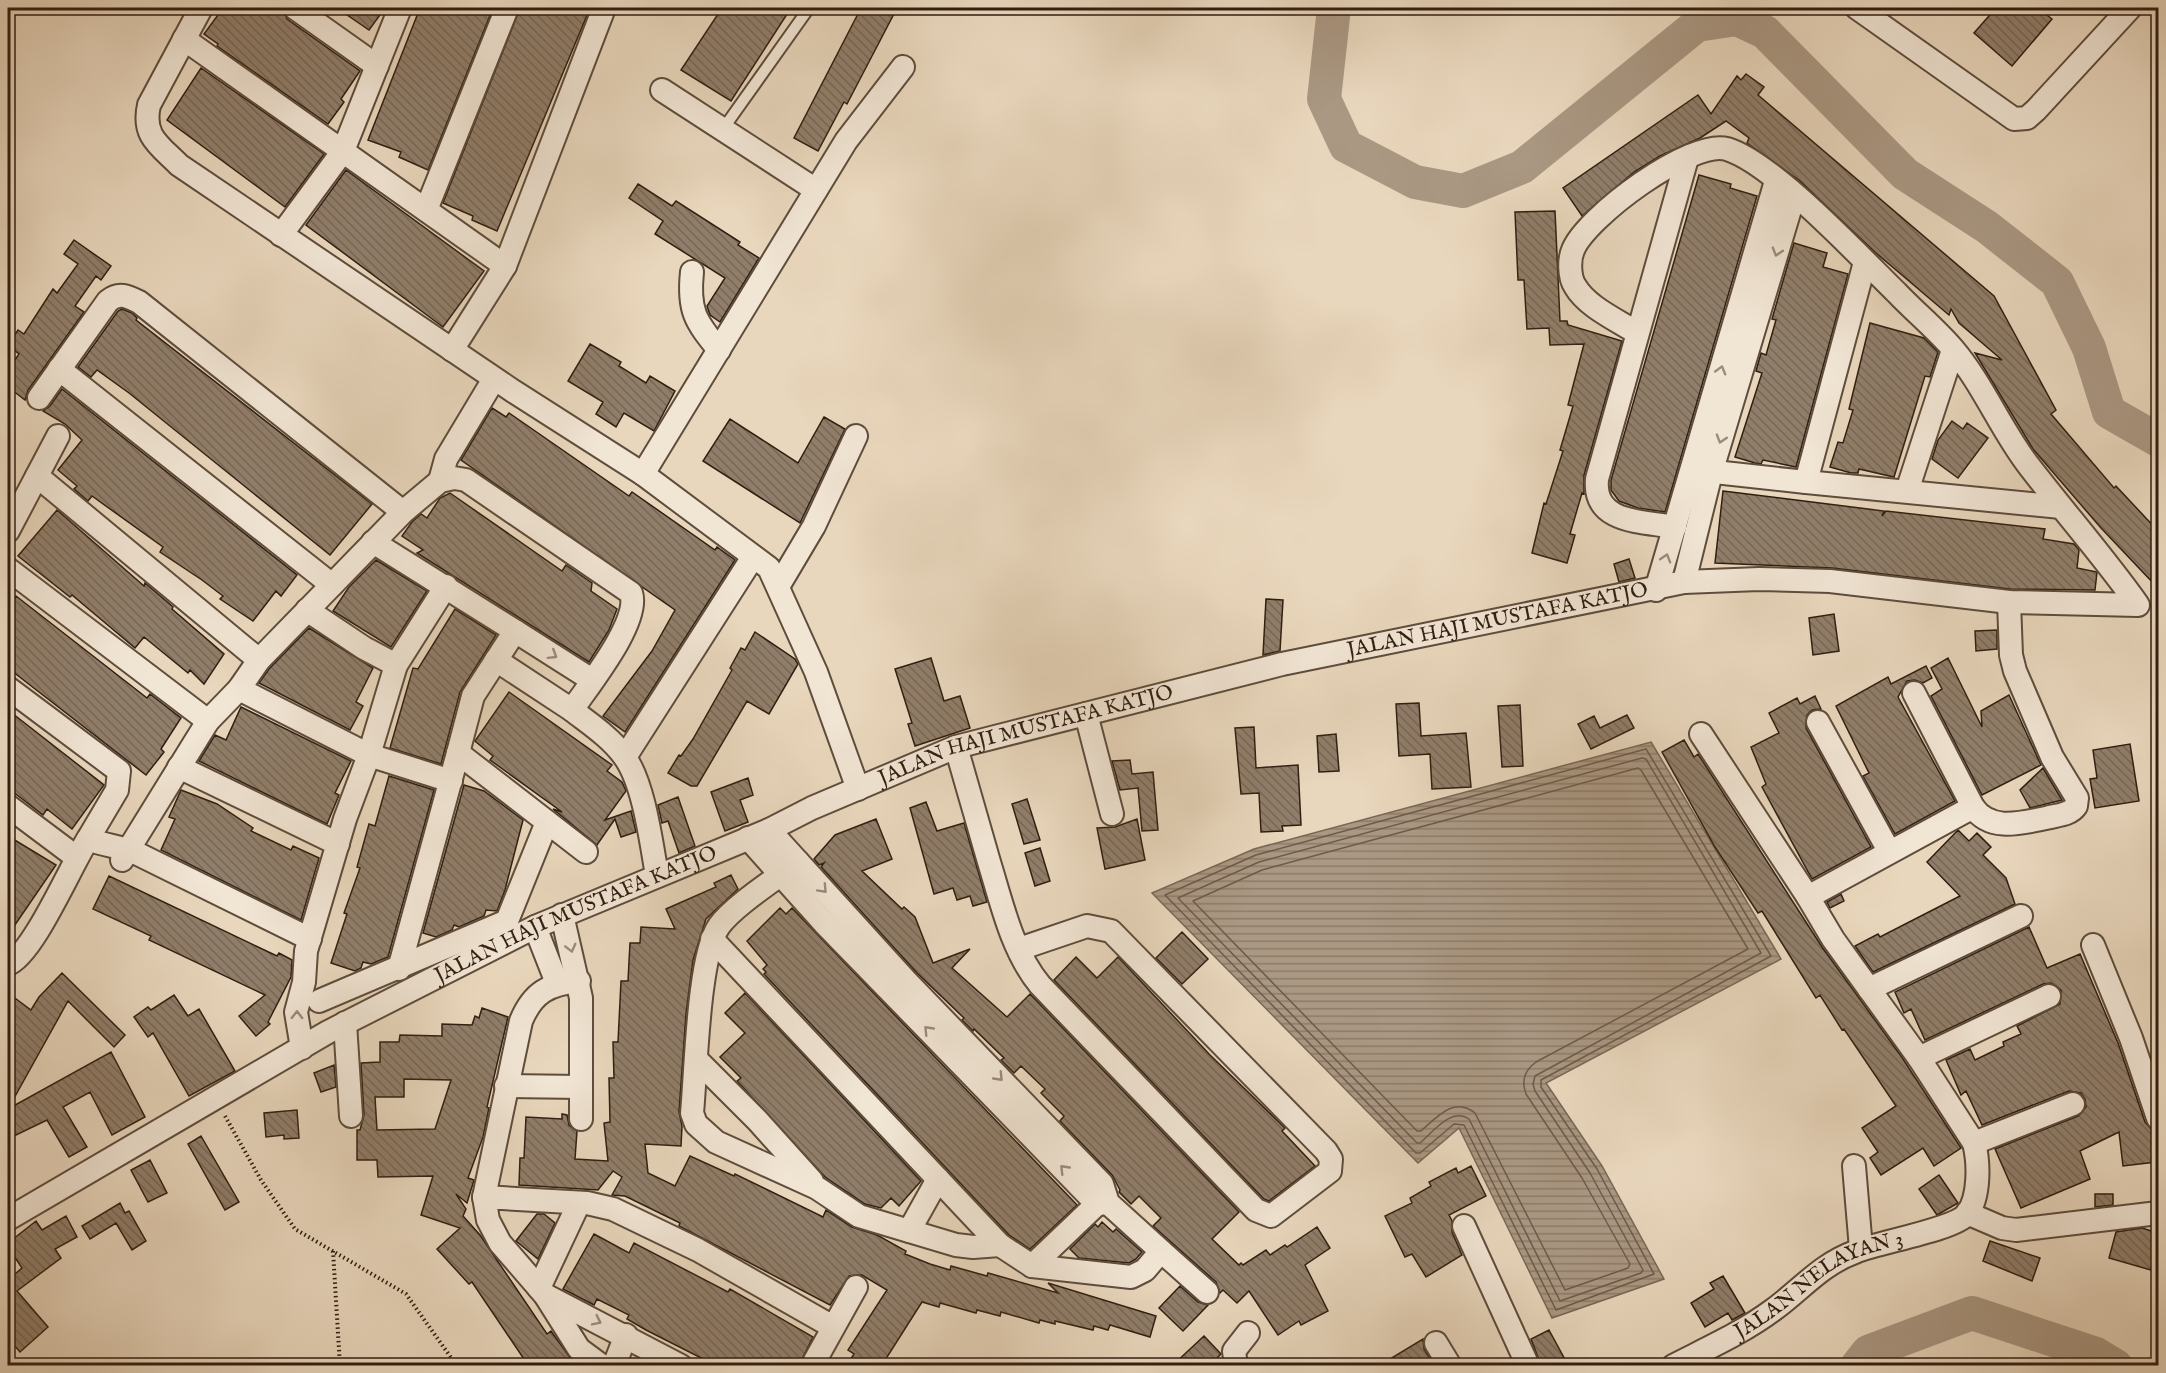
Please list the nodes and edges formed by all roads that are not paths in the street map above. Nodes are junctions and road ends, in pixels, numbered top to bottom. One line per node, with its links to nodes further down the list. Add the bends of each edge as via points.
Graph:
1 (201, 8): 9 (street)
2 (295, 8): 10 (street)
3 (400, 8): 10 (street)
4 (507, 8): 19 (street)
5 (604, 8): 22 (street)
6 (809, 8): 13 (lane)
7 (1857, 8): 8 (street, via 2002,112 2026,118)
8 (2130, 8)
9 (184, 39): 14 (street); 20 (street, via 149,105 145,122 152,138 179,165)
10 (377, 66): 14 (street)
11 (903, 67): 17 (street, via 846,141)
12 (662, 90): 13 (street)
13 (723, 129): 17 (street)
14 (343, 152): 19 (street); 20 (street)
15 (1687, 158): 16 (street, JALAN HAJI MUSTAFA KATJO, via 1714,147 1726,149); 24 (street); 24 (street, JALAN HAJI MUSTAFA KATJO, via 1655,172 1590,225 1572,251 1573,285 1585,299)
16 (1776, 181): 18 (street, JALAN HAJI MUSTAFA KATJO); 33 (street, one-way to 16)
17 (816, 190): 26 (street)
18 (1794, 196): 21 (street, JALAN HAJI MUSTAFA KATJO); 33 (street, one-way to 33)
19 (426, 210): 22 (street)
20 (281, 235): 25 (street)
21 (1865, 262): 27 (street, JALAN HAJI MUSTAFA KATJO); 37 (street)
22 (505, 266): 25 (street)
23 (692, 272): 26 (street, via 689,299 697,324)
24 (1637, 333): 41 (street, via 1595,494 1611,515)
25 (452, 350): 29 (street)
26 (719, 350): 34 (street)
27 (1953, 350): 38 (street); 39 (street, JALAN HAJI MUSTAFA KATJO, via 2026,463)
28 (59, 369): 30 (street); 40 (street, via 108,301 114,296 129,298); 47 (street)
29 (494, 379): 34 (street); 36 (street, via 446,459)
30 (39, 398)
31 (58, 435): 35 (street)
32 (856, 436): 48 (street, via 814,526)
33 (1701, 471): 37 (street); 41 (street); 46 (street)
34 (643, 474): 44 (street)
35 (37, 476): 42 (street); 55 (street)
36 (440, 481): 40 (street); 58 (street, via 466,480 632,593 629,620)
37 (1806, 482): 38 (street)
38 (1907, 491): 39 (street)
39 (2061, 507): 52 (street, JALAN HAJI MUSTAFA KATJO)
40 (404, 512): 43 (street)
41 (1675, 527): 50 (street, one-way to 41)
42 (8, 531)
43 (373, 542): 47 (street); 49 (street)
44 (753, 557): 48 (street, via 769,568); 70 (street)
45 (8, 569): 64 (street)
46 (1684, 582): 50 (street, JALAN HAJI MUSTAFA KATJO); 51 (street, JALAN HAJI MUSTAFA KATJO, via 1830,581)
47 (332, 585): 53 (street)
48 (779, 585): 73 (street, via 816,672)
49 (446, 586): 54 (street); 57 (street)
50 (1656, 590): 63 (street, JALAN HAJI MUSTAFA KATJO, via 1331,653)
51 (2009, 602): 52 (street, JALAN HAJI MUSTAFA KATJO); 75 (street, via 2015,671 2052,758 2078,802 2069,813 2015,824 1985,820)
52 (2148, 603)
53 (307, 610): 55 (street); 57 (street)
54 (515, 631): 56 (street); 58 (street, one-way to 58)
55 (259, 660): 60 (street)
56 (496, 660): 62 (street); 68 (street, via 473,696)
57 (396, 665): 69 (street)
58 (592, 680): 62 (street)
59 (8, 688): 81 (street, via 119,771)
60 (239, 689): 64 (street); 69 (street)
61 (1914, 693): 75 (street)
62 (572, 710): 70 (street, via 611,740)
63 (1086, 714): 67 (street, JALAN HAJI MUSTAFA KATJO); 76 (street)
64 (208, 721): 71 (street)
65 (1818, 722): 82 (street)
66 (1701, 734): 86 (street)
67 (956, 747): 73 (street, JALAN HAJI MUSTAFA KATJO); 93 (street, via 1004,912)
68 (458, 753): 72 (street); 77 (street)
69 (369, 755): 72 (street); 80 (street)
70 (625, 757): 85 (street, via 646,814)
71 (178, 767): 80 (street); 81 (street)
72 (451, 781): 95 (street)
73 (858, 789): 78 (street, JALAN HAJI MUSTAFA KATJO)
74 (8, 806): 81 (street)
75 (1973, 807): 82 (street)
76 (1112, 814)
77 (547, 822): 83 (street); 95 (street, via 509,919)
78 (769, 830): 79 (street, JALAN HAJI MUSTAFA KATJO); 84 (street)
79 (748, 838): 84 (street); 85 (street, JALAN HAJI MUSTAFA KATJO)
80 (338, 844): 91 (street)
81 (104, 850): 91 (street); 94 (street, via 51,909 17,958)
82 (1889, 851): 86 (street)
83 (586, 852)
84 (790, 869): 90 (street, via 730,914); 116 (street, via 824,923)
85 (657, 875): 87 (street, JALAN HAJI MUSTAFA KATJO)
86 (1808, 897): 98 (street)
87 (562, 915): 89 (street, JALAN HAJI MUSTAFA KATJO); 97 (street, one-way to 97)
88 (2020, 916): 98 (street)
89 (535, 927): 97 (street); 101 (street, JALAN HAJI MUSTAFA KATJO)
90 (712, 939): 104 (street, via 707,954); 113 (street)
91 (308, 945): 96 (street)
92 (2093, 945): 109 (street)
93 (1019, 949): 93 (street, via 1040,985 1256,1210 1271,1216 1330,1171 1331,1159 1326,1151 1111,931 1087,926)
94 (8, 964)
95 (399, 969): 100 (street)
96 (304, 982): 100 (street); 102 (street, one-way to 96, via 296,1012)
97 (568, 982): 105 (street, via 546,987 526,1007); 106 (street)
98 (1869, 989): 103 (street)
99 (2049, 996): 103 (street)
100 (319, 1000): 101 (street)
101 (336, 1028): 102 (street, JALAN HAJI MUSTAFA KATJO); 108 (street)
102 (302, 1048): 120 (street, JALAN HAJI MUSTAFA KATJO)
103 (1919, 1058): 111 (street)
104 (697, 1060): 114 (street, via 758,1120); 114 (street, via 692,1113 703,1133)
105 (506, 1086): 106 (street); 115 (street)
106 (581, 1087): 110 (street)
107 (2073, 1104): 111 (street)
108 (351, 1116)
109 (2158, 1118)
110 (581, 1119)
111 (1974, 1143): 118 (street, via 1978,1159 1975,1192)
112 (1854, 1166): 124 (street)
113 (938, 1179): 122 (street); 123 (street)
114 (818, 1188): 122 (street, via 859,1216)
115 (484, 1197): 117 (street); 128 (street, via 492,1230)
116 (1102, 1197): 125 (street); 126 (street)
117 (579, 1203): 128 (street); 130 (street, via 613,1209 698,1250)
118 (1967, 1213): 119 (street, via 2016,1230); 124 (street, JALAN NELAYAN 3, via 1955,1223)
119 (2158, 1213)
120 (8, 1219)
121 (1464, 1226): 140 (street)
122 (909, 1231): 123 (street, via 956,1245)
123 (1000, 1245): 126 (street)
124 (1861, 1249): 141 (street, JALAN NELAYAN 3, via 1826,1264 1743,1331)
125 (1161, 1251): 126 (street, via 1145,1270 1131,1277); 129 (street)
126 (1032, 1266)
127 (856, 1287): 130 (street)
128 (542, 1292): 132 (street, one-way to 132); 134 (street, via 579,1349)
129 (1207, 1292)
130 (833, 1327): 137 (street)
131 (1248, 1333): 138 (street, via 1234,1351)
132 (626, 1335): 135 (street); 136 (street)
133 (1436, 1343): 139 (street)
134 (602, 1365)
135 (614, 1365)
136 (681, 1365)
137 (812, 1365)
138 (1236, 1365)
139 (1450, 1365)
140 (1528, 1365)
141 (1673, 1365)

